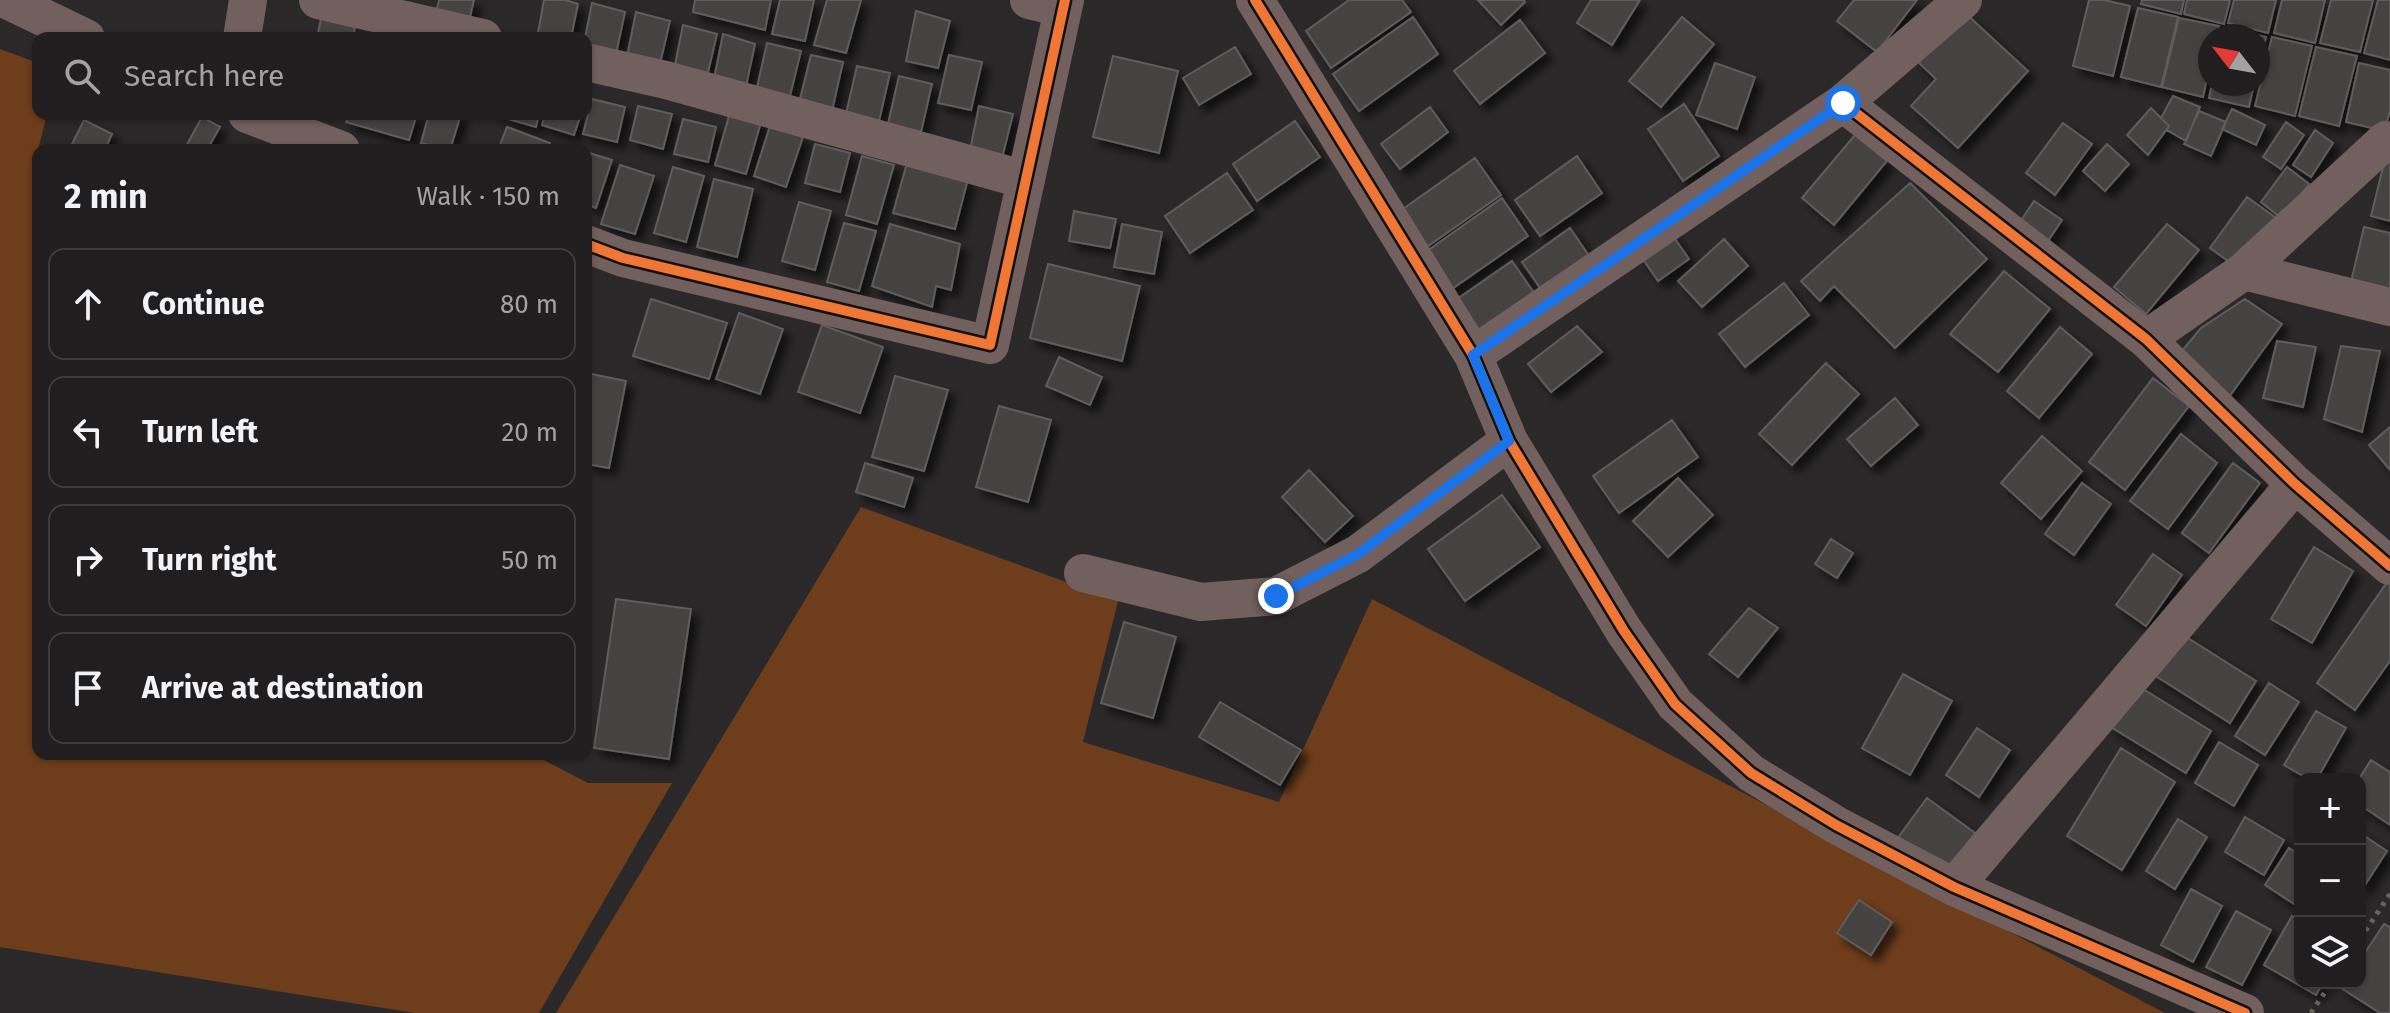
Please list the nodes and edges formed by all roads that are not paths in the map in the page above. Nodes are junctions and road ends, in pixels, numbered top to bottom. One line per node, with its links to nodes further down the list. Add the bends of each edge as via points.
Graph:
1 (7, 0): 7 (street)
2 (248, 0): 8 (street)
3 (318, 0): 9 (street)
4 (1255, 0): 20 (street)
5 (1963, 0): 11 (street)
6 (1052, 3): 15 (street)
7 (74, 32)
8 (243, 32)
9 (457, 32)
10 (592, 63): 15 (street)
11 (1843, 103): 19 (street); 20 (street)
12 (263, 120): 14 (street)
13 (2390, 141): 17 (street)
14 (325, 144)
15 (1026, 180): 16 (street, via 990,345)
16 (592, 246)
17 (2244, 271): 18 (street); 19 (street)
18 (2390, 307)
19 (2146, 339): 22 (street)
20 (1473, 355): 21 (street)
21 (1509, 441): 24 (street, via 1358,554 1276,596 1201,602); 25 (street, via 1624,631 1675,704 1751,773)
22 (2295, 484): 23 (street); 25 (street)
23 (2390, 566)
24 (1083, 573)
25 (1954, 887): 26 (street)
26 (2245, 1013)

